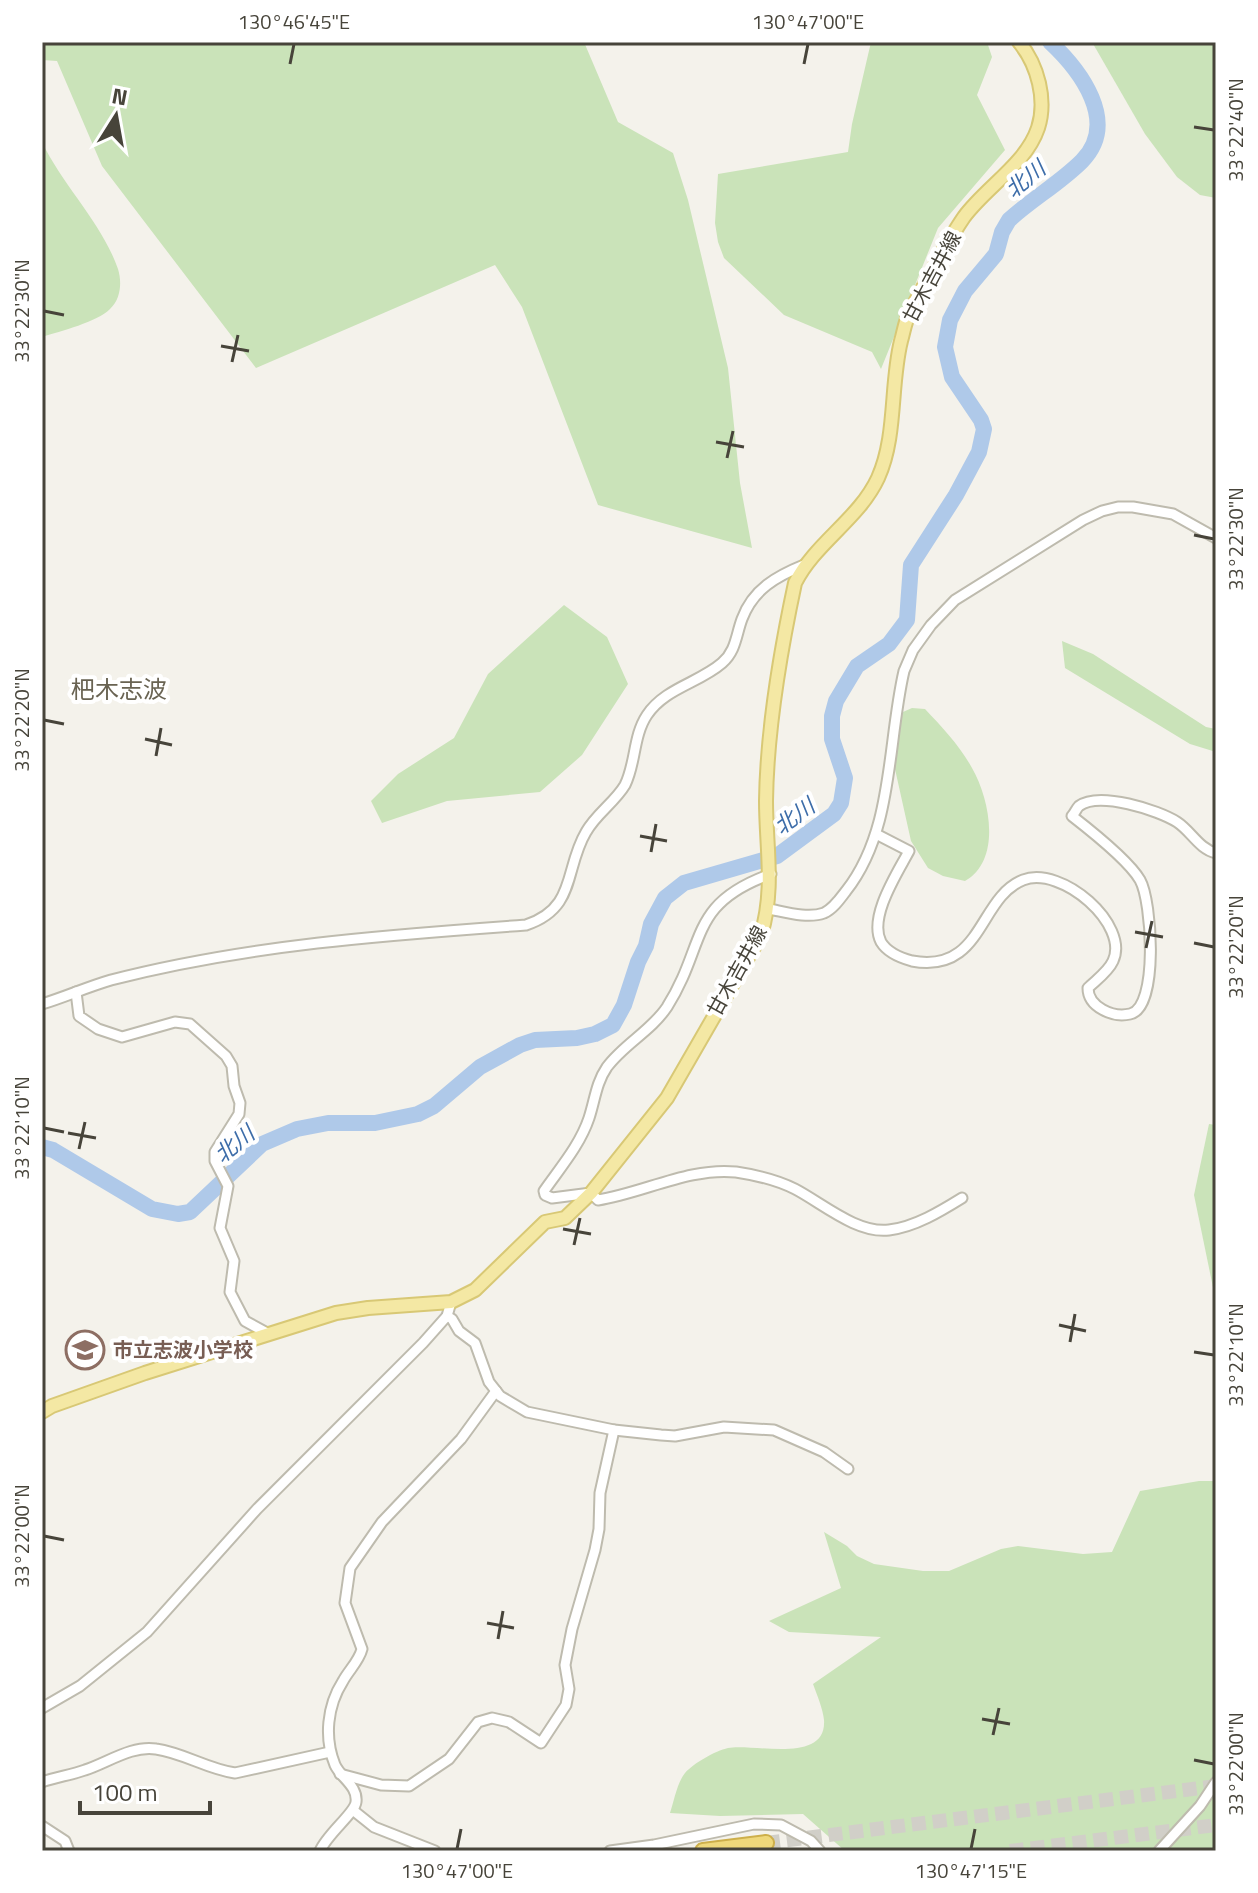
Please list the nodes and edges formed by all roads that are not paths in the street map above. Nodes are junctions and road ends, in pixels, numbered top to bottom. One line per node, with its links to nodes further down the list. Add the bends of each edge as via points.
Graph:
1 (1019, 42): 3 (main road, 甘木吉井線, via 1040,85 1037,130 965,216 907,317 894,369 888,447 877,479)
2 (1216, 538): 4 (street, via 1173,514 1118,507 1083,520 955,600 913,650 904,671)
3 (804, 565): 6 (main road, 甘木吉井線, via 789,612 773,719 766,801); 8 (street, via 762,588 742,617 735,646 725,660 652,709 639,732 626,782 581,842 562,898 537,921 260,950)
4 (876, 834): 5 (street, via 909,851 882,908 878,931 888,949 922,963 948,958 976,936 1007,891 1023,880 1060,881 1100,914 1116,948 1113,961 1088,994 1104,1010 1128,1015 1144,1003 1148,983 1145,893 1133,871 1072,816 1094,801 1150,809 1177,822); 7 (street, via 856,879 831,908 811,915)
5 (1216, 853)
6 (771, 874): 7 (main road, 甘木吉井線); 10 (street, via 719,902 707,917 665,1010 607,1066 597,1083 578,1142 544,1191 552,1198)
7 (769, 909): 10 (main road, 甘木吉井線, via 761,935 667,1098)
8 (76, 992): 9 (street); 14 (street, via 79,1016 106,1033 122,1037 175,1022 190,1024 232,1066 240,1103 239,1114 215,1152 228,1186 220,1228 234,1261 232,1299 245,1321)
9 (42, 1004)
10 (591, 1193): 11 (street, via 598,1200 700,1174 735,1172 792,1187 868,1228 886,1231); 12 (main road, 甘木吉井線, via 565,1218 545,1222 475,1290)
11 (962, 1198)
12 (451, 1302): 13 (street); 14 (main road, 甘木吉井線, via 336,1313)
13 (447, 1316): 15 (street, via 475,1343); 19 (street, via 238,1529 147,1632 80,1686)
14 (267, 1333): 16 (main road, 甘木吉井線)
15 (496, 1391): 17 (street, via 527,1412); 20 (street, via 461,1439 382,1522 350,1568 345,1603 362,1649 335,1695 327,1732)
16 (42, 1412)
17 (614, 1430): 18 (street, via 675,1436 724,1427 774,1430); 21 (street, via 595,1550 565,1665 566,1705 541,1743 509,1722 492,1718 478,1722 449,1759 409,1786)
18 (848, 1469)
19 (42, 1708)
20 (330, 1752): 21 (street); 22 (street, via 235,1773 176,1753 143,1749)
21 (340, 1774): 24 (street, via 355,1792)
22 (42, 1782)
23 (1216, 1782): 33 (street)
24 (354, 1811): 28 (street, via 335,1826); 29 (street, via 374,1827)
25 (42, 1826): 27 (street, via 65,1841)
26 (766, 1843): 31 (highway)
27 (69, 1851)
28 (320, 1851)
29 (435, 1851)
30 (610, 1851): 32 (street, via 754,1824 781,1825)
31 (703, 1851)
32 (820, 1851)
33 (1159, 1851)

